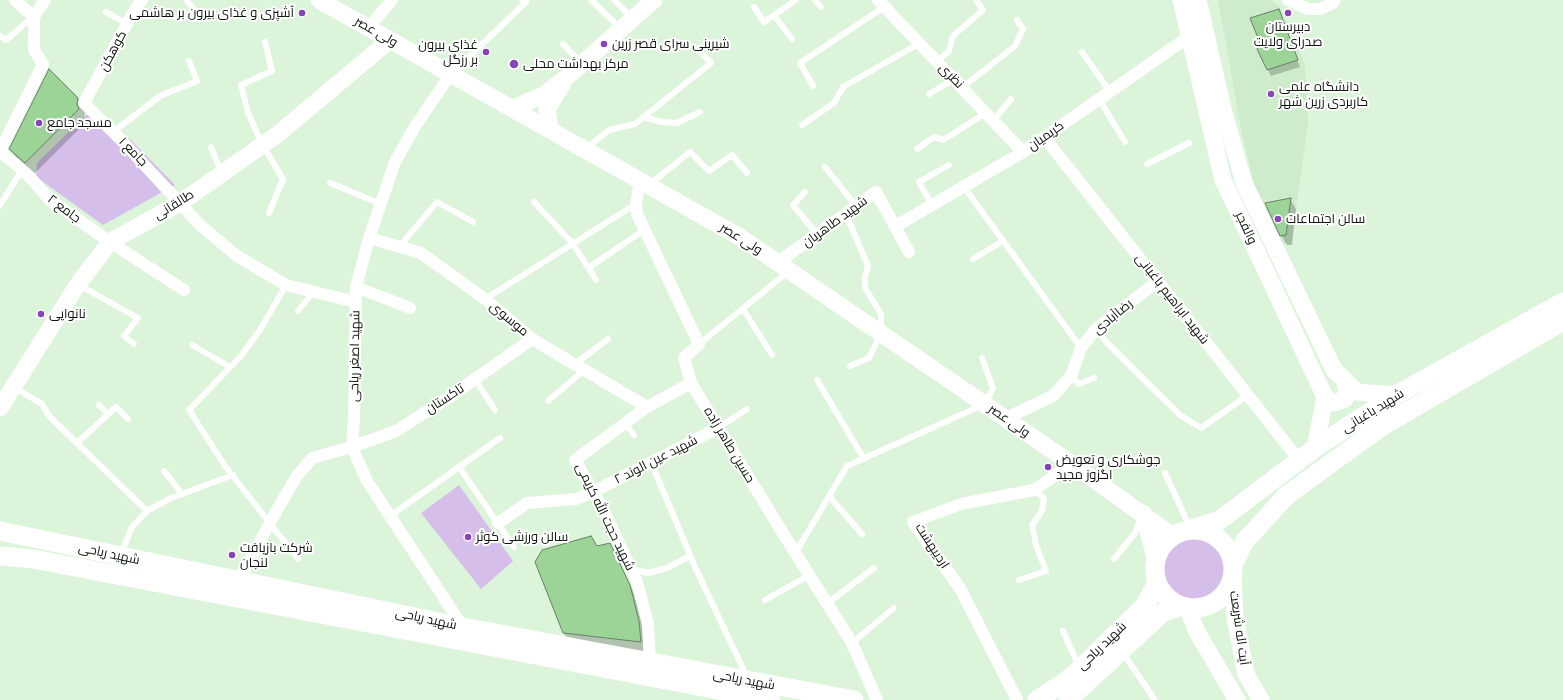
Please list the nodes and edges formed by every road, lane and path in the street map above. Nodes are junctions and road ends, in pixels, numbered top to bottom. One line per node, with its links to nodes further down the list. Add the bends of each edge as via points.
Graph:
1 (16, 0): 23 (street)
2 (45, 0): 23 (street)
3 (142, 0): 26 (street, کوهکن)
4 (186, 0): 24 (lane)
5 (318, 0): 28 (street, ولی عصر)
6 (392, 0): 28 (street)
7 (523, 0): 41 (lane, via 526,2)
8 (591, 0): 27 (lane)
9 (614, 0): 27 (lane)
10 (654, 0): 27 (street)
11 (796, 0): 22 (lane)
12 (815, 0): 20 (lane)
13 (976, 0): 39 (lane, via 983,10 954,36 949,51)
14 (1181, 0): 30 (street, والفجر)
15 (1198, 0): 128 (street, والفجر, via 1223,109 1244,183 1334,370)
16 (1288, 0): 17 (street, via 1308,9 1320,9)
17 (1335, 0)
18 (881, 3): 34 (street, نظری); 44 (lane, via 800,63)
19 (754, 7): 22 (lane, via 764,22)
20 (821, 7)
21 (106, 12): 26 (lane)
22 (774, 15): 31 (lane)
23 (34, 16): 29 (lane, via 6,40); 64 (street, via 34,50 43,64)
24 (201, 16)
25 (1018, 20): 43 (lane, via 1023,29 1015,46)
26 (127, 24): 49 (street, کوهکن)
27 (627, 24): 40 (street)
28 (368, 28): 32 (street, ولی عصر)
29 (0, 36)
30 (1190, 36): 45 (street, کریمیان); 134 (street, والفجر, via 1223,180)
31 (792, 39)
32 (390, 40): 41 (street, ولی عصر); 60 (street, طالقانی, via 278,134)
33 (265, 42): 60 (lane, via 272,71 241,85 248,113)
34 (920, 43): 39 (street, نظری); 54 (lane, via 844,88 834,103)
35 (563, 44): 40 (lane)
36 (698, 49): 52 (lane, via 711,63)
37 (1082, 52): 45 (lane)
38 (189, 60): 56 (lane, via 197,81 160,96)
39 (937, 61): 43 (street, نظری)
40 (582, 64): 42 (street)
41 (450, 75): 50 (street, ولی عصر); 78 (street, شهید اصغر ریاحی, via 416,125 395,162)
42 (567, 77): 50 (street, via 544,94); 55 (street, via 547,109)
43 (959, 83): 46 (lane); 53 (street, نظری)
44 (813, 86)
45 (1110, 92): 48 (street, کریمیان)
46 (929, 94)
47 (1010, 99): 53 (lane)
48 (1099, 99): 57 (street, کریمیان); 58 (lane)
49 (84, 104): 56 (street, جامع ۱)
50 (512, 109): 55 (street, ولی عصر)
51 (700, 112): 52 (lane, via 677,123)
52 (643, 117): 63 (lane, via 635,124 609,130)
53 (990, 117): 62 (lane, via 942,140 934,138); 65 (street, نظری)
54 (802, 125)
55 (550, 130): 63 (street, ولی عصر)
56 (113, 132): 77 (street, جامع ۱)
57 (1044, 137): 65 (street, کریمیان); 99 (street, شهید ابراهیم باغبانی)
58 (1125, 142)
59 (1189, 143): 66 (lane)
60 (262, 144): 70 (street, طالقانی); 83 (lane, via 283,179)
61 (211, 147): 70 (lane)
62 (917, 149)
63 (585, 150): 73 (street, ولی عصر)
64 (0, 151): 69 (street, جامع ۲)
65 (1023, 152): 74 (street, کریمیان)
66 (1147, 164)
67 (949, 165): 81 (lane, via 919,182)
68 (824, 167): 82 (lane)
69 (22, 170): 80 (lane); 91 (street, جامع ۲, via 49,199)
70 (221, 173): 77 (street, طالقانی)
71 (747, 173): 73 (lane, via 732,155 709,171 690,152)
72 (330, 183): 78 (lane)
73 (644, 184): 79 (street); 96 (street, ولی عصر, via 740,237)
74 (964, 187): 81 (street, کریمیان); 90 (lane)
75 (805, 192): 88 (lane, via 792,205)
76 (534, 202): 92 (lane)
77 (180, 203): 91 (street, طالقانی); 101 (street, جامع ۱, via 201,226 238,256)
78 (382, 204): 89 (street, شهید اصغر ریاحی)
79 (636, 204): 87 (street); 92 (lane)
80 (0, 205)
81 (932, 205): 86 (street, کریمیان)
82 (856, 206): 84 (street, شهید طاهریان); 86 (street, شهید طاهریان, via 876,192)
83 (269, 213)
84 (846, 214): 88 (street, شهید طاهریان); 113 (lane, via 868,266 865,288 881,314)
85 (473, 222): 93 (lane, via 437,202)
86 (896, 226): 94 (street, شهید طاهریان)
87 (644, 230): 97 (lane); 117 (street)
88 (817, 234): 96 (street, شهید طاهریان)
89 (369, 238): 93 (street, موسوی); 102 (street, شهید اصغر ریاحی)
90 (1003, 241): 95 (lane); 119 (lane)
91 (110, 242): 100 (street, طالقانی); 103 (street, جامع ۲)
92 (573, 244): 97 (lane); 105 (lane)
93 (400, 246): 105 (street, موسوی, via 421,253)
94 (909, 252)
95 (973, 259)
96 (784, 267): 109 (lane); 113 (street, ولی عصر)
97 (588, 268): 98 (lane)
98 (596, 280)
99 (1158, 281): 112 (street, رضاآبادی); 132 (street, شهید ابراهیم باغبانی)
100 (78, 284): 116 (lane, via 138,318 124,336); 131 (street, طالقانی)
101 (286, 285): 104 (street, جامع ۱); 123 (lane, via 260,330)
102 (356, 287): 106 (street, شهید اصغر ریاحی); 108 (street)
103 (184, 290)
104 (314, 291): 106 (street, جامع ۱); 110 (lane)
105 (485, 299): 114 (street, موسوی)
106 (356, 302): 150 (street, شهید اصغر ریاحی)
107 (1563, 302): 133 (main road, شهید باغبانی)
108 (410, 308)
109 (742, 309): 117 (lane); 120 (lane)
110 (298, 311)
111 (1563, 321): 183 (main road, شهید باغبانی, via 1384,426 1286,495 1245,541)
112 (1096, 329): 119 (street, رضاآبادی); 132 (lane, via 1180,415 1201,428)
113 (881, 333): 122 (lane, via 869,358); 136 (street, ولی عصر)
114 (532, 338): 124 (street, موسوی); 127 (street, تاکستان)
115 (608, 339): 124 (lane)
116 (134, 344)
117 (699, 344): 130 (street, حسین طاهر زاده, via 684,358)
118 (192, 345): 123 (lane)
119 (1081, 348): 125 (street, رضاآبادی)
120 (772, 355)
121 (982, 358): 136 (lane, via 993,388)
122 (850, 366)
123 (230, 367): 159 (lane, via 188,410)
124 (580, 367): 135 (lane); 138 (street, موسوی)
125 (1071, 376): 126 (lane, via 1079,384); 143 (street, رضاآبادی, via 1053,396)
126 (1094, 378)
127 (475, 379): 141 (lane); 150 (street, تاکستان, via 396,431)
128 (1344, 379): 133 (street, والفجر, via 1357,392); 134 (street, via 1347,392 1345,399 1334,403)
129 (817, 380): 152 (lane)
130 (691, 383): 138 (street, شهید حجت الله کریمی); 146 (street, حسین طاهر زاده)
131 (13, 387): 139 (street, طالقانی); 149 (lane, via 42,404 49,416)
132 (1248, 395): 153 (street, شهید ابراهیم باغبانی)
133 (1396, 395): 151 (main road, شهید باغبانی)
134 (1326, 397): 151 (street)
135 (548, 401)
136 (985, 404): 143 (street, ولی عصر); 152 (lane)
137 (99, 406): 142 (lane)
138 (647, 407): 145 (street, شهید حجت الله کریمی)
139 (0, 408)
140 (747, 409): 146 (lane)
141 (495, 410)
142 (108, 414): 144 (lane, via 116,407); 149 (lane)
143 (1006, 418): 155 (street, ولی عصر)
144 (128, 419)
145 (625, 423): 147 (lane); 161 (street, شهید حجت الله کریمی, via 575,460)
146 (718, 428): 154 (street, شهید عین الوند ۲); 174 (street, حسین طاهر زاده)
147 (634, 435)
148 (500, 438): 156 (lane)
149 (77, 443): 164 (lane)
150 (352, 447): 166 (street, شهید اصغر ریاحی, via 367,481); 168 (street, تاکستان, via 312,458 297,476)
151 (1315, 448): 153 (main road, شهید باغبانی)
152 (864, 459): 163 (lane, via 847,466)
153 (1299, 460): 169 (main road, شهید باغبانی, via 1220,520)
154 (651, 462): 161 (street, شهید عین الوند ۲); 177 (lane)
155 (1072, 464): 160 (street, اردیبهشت); 165 (street, ولی عصر)
156 (459, 467): 166 (lane); 167 (lane)
157 (164, 471): 162 (lane)
158 (1165, 474): 169 (lane)
159 (232, 476): 162 (lane); 168 (lane)
160 (1034, 490): 186 (lane, via 1044,498 1042,511 1032,525 1046,571); 202 (street, اردیبهشت, via 961,504 913,522 961,590)
161 (593, 492): 167 (street, شهید عین الوند ۲, via 576,499 527,503); 182 (street, شهید حجت الله کریمی)
162 (182, 494): 164 (lane)
163 (829, 496): 171 (lane); 174 (lane)
164 (147, 511): 176 (lane, via 132,527)
165 (1143, 513): 172 (street, ولی عصر); 179 (lane, via 1135,533); 180 (street)
166 (390, 516): 192 (street, شهید اصغر ریاحی)
167 (498, 523): 173 (lane)
168 (270, 524): 178 (lane); 185 (street, تاکستان)
169 (1191, 529): 172 (main road); 183 (main road, via 1214,534 1223,542 1230,552)
170 (0, 531): 176 (main road, شهید ریاحی)
171 (862, 534)
172 (1173, 536): 180 (main road, via 1160,549)
173 (514, 547)
174 (796, 552): 184 (street, حسین طاهر زاده)
175 (0, 556): 199 (main road, شهید ریاحی, via 32,559)
176 (120, 556): 185 (main road, شهید ریاحی)
177 (690, 556): 182 (lane, via 648,574); 198 (lane)
178 (298, 559)
179 (1114, 559)
180 (1156, 560): 187 (main road)
181 (874, 568): 189 (lane)
182 (631, 569): 196 (street, شهید حجت الله کریمی, via 648,624)
183 (1233, 570): 190 (main road, via 1229,588 1216,601 1199,608); 207 (street, آیت اله شریعت, via 1235,618 1246,674)
184 (810, 574): 188 (lane); 189 (street, حسین طاهر زاده)
185 (239, 580): 192 (main road, شهید ریاحی)
186 (1019, 580)
187 (1157, 583): 190 (main road, via 1163,593); 197 (main road, شهید ریاحی, via 1145,605)
188 (765, 600)
189 (828, 603): 194 (street, حسین طاهر زاده)
190 (1184, 607): 195 (main road, شهید ریاحی, via 1162,613); 206 (street, آیت اله شریعت)
191 (894, 608): 194 (lane)
192 (463, 627): 196 (main road, شهید ریاحی)
193 (1063, 631): 197 (lane)
194 (852, 643): 201 (street, حسین طاهر زاده)
195 (1121, 650): 204 (main road, شهید ریاحی); 205 (lane)
196 (650, 662): 198 (main road, شهید ریاحی)
197 (1080, 668): 203 (main road, شهید ریاحی, via 1066,681)
198 (748, 680): 200 (main road, شهید ریاحی)
199 (771, 700)
200 (854, 700)
201 (877, 700)
202 (1017, 700)
203 (1037, 700)
204 (1068, 700)
205 (1154, 700)
206 (1237, 700)
207 (1261, 700)

